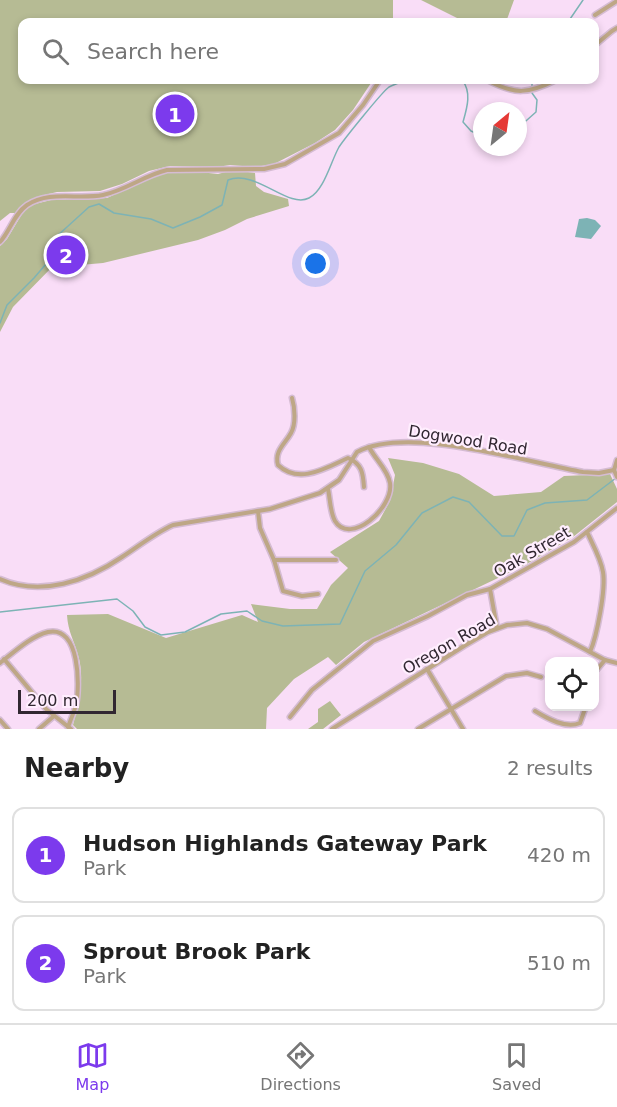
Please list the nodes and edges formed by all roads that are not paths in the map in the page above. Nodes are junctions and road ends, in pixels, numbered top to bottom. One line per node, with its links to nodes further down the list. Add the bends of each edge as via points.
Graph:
1 (617, 0): 2 (street)
2 (595, 15)
3 (617, 28): 4 (street)
4 (599, 41)
5 (377, 84): 8 (street, via 339,132 285,164 264,169 172,169 104,195 38,200 23,208)
6 (496, 84): 7 (street, via 512,91 532,90)
7 (546, 84)
8 (0, 242)
9 (292, 398): 11 (street, via 293,430 277,454 278,465 300,475)
10 (369, 447): 11 (street, Dogwood Road); 13 (street, Dogwood Road, via 398,442 437,444 583,472); 15 (street, via 391,485 380,511 361,526 342,527 335,522)
11 (352, 459): 14 (street, via 362,470); 15 (street, Dogwood Road)
12 (617, 460): 13 (street)
13 (616, 474)
14 (364, 487)
15 (328, 489): 17 (street, Dogwood Road)
16 (617, 508): 18 (street, Oak Street)
17 (258, 511): 19 (street, via 260,528); 21 (street, Dogwood Road, via 173,525 120,559 65,584 23,586)
18 (587, 532): 22 (street, Oak Street); 25 (street, via 604,578)
19 (274, 560): 20 (street); 23 (street, via 283,591 302,596)
20 (336, 560)
21 (0, 579)
22 (490, 589): 24 (street, Oak Street); 36 (street, via 467,595 373,641 312,690)
23 (318, 594)
24 (497, 628): 25 (street, Oregon Road, via 515,623 535,624); 30 (street, Oregon Road)
25 (590, 652): 26 (street, Oregon Road)
26 (604, 660): 28 (street, Oregon Road); 29 (street)
27 (2, 661): 35 (street); 39 (street, via 48,632 69,639 76,659 77,693)
28 (617, 663)
29 (599, 666)
30 (427, 669): 32 (street); 38 (street, Oregon Road)
31 (541, 677): 32 (street, via 527,673 506,676)
32 (451, 708): 44 (street); 45 (street)
33 (535, 711): 34 (street, via 559,725 572,727 580,723)
34 (584, 711)
35 (54, 716): 39 (street); 41 (street)
36 (290, 717)
37 (0, 720): 40 (street)
38 (340, 723): 42 (street, Oregon Road); 43 (street)
39 (69, 728)
40 (8, 729)
41 (39, 729)
42 (332, 729)
43 (345, 729)
44 (418, 729)
45 (463, 729)

